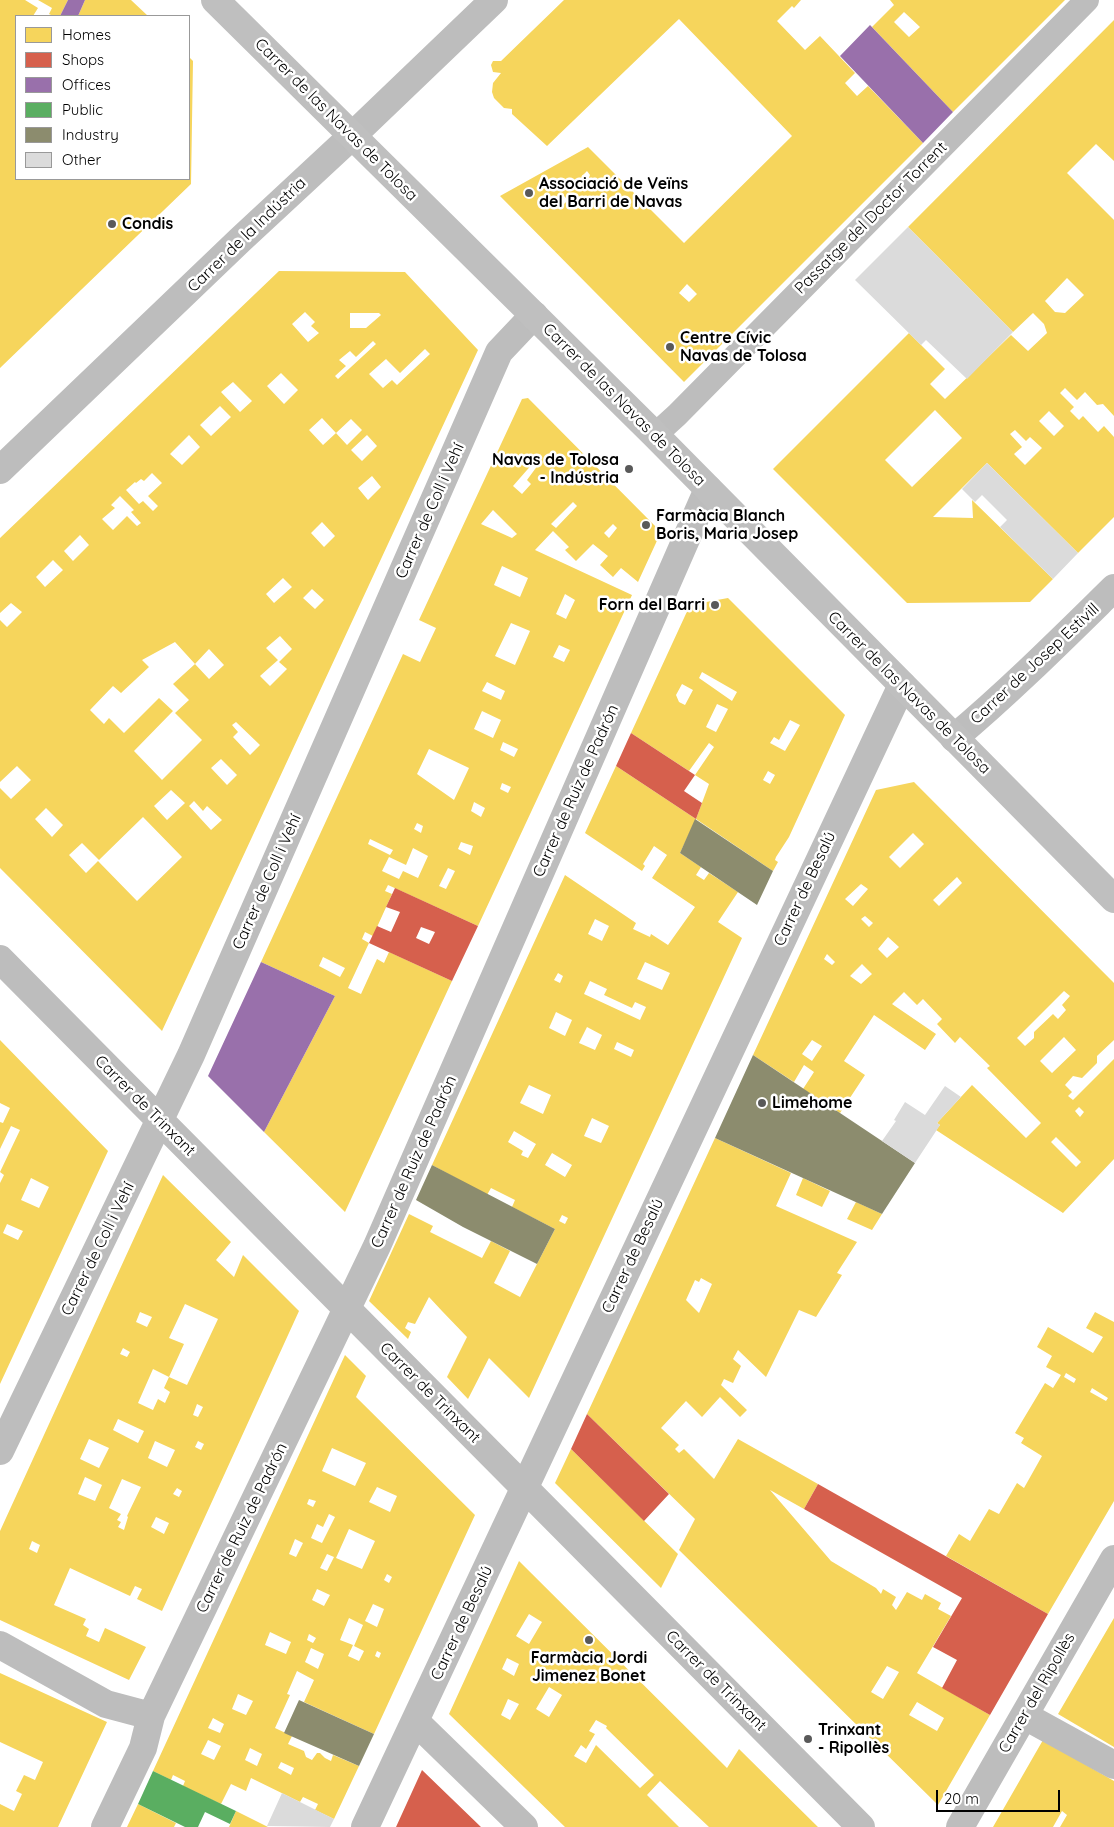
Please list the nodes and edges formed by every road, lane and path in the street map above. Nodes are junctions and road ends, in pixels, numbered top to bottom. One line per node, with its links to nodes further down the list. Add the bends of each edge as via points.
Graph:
1 (215, 0): 4 (main road, Carrer de las Navas de Tolosa)
2 (494, 0): 4 (street, Carrer de la Indústria)
3 (1086, 0): 6 (lane, Passatge del Doctor Torrent)
4 (352, 136): 5 (main road, Carrer de las Navas de Tolosa); 7 (street, Carrer de la Indústria)
5 (534, 315): 6 (main road, Carrer de las Navas de Tolosa); 14 (street, Carrer de Coll i Vehí, via 499,352)
6 (655, 435): 8 (main road, Carrer de las Navas de Tolosa)
7 (0, 470)
8 (708, 489): 10 (main road, Carrer de las Navas de Tolosa); 15 (street, Carrer de Ruiz de Padrón)
9 (1114, 588): 11 (street, Carrer de Josep Estivill)
10 (902, 685): 11 (main road, Carrer de las Navas de Tolosa); 17 (street, Carrer de Besalú)
11 (954, 738): 12 (main road, Carrer de las Navas de Tolosa)
12 (1114, 899)
13 (0, 959): 14 (street, Carrer de Trinxant)
14 (160, 1121): 15 (street, Carrer de Trinxant); 16 (street, Carrer de Coll i Vehí)
15 (347, 1310): 17 (street, Carrer de Trinxant); 20 (street, Carrer de Ruiz de Padrón)
16 (0, 1451)
17 (524, 1488): 22 (street, Carrer de Besalú); 27 (street, Carrer de Trinxant)
18 (1114, 1559): 21 (street, Carrer del Ripollès)
19 (0, 1645): 20 (street, via 106,1704)
20 (151, 1716): 24 (street, Carrer de Ruiz de Padrón, via 143,1748)
21 (1025, 1716): 23 (street); 28 (street, Carrer del Ripollès)
22 (416, 1722): 25 (street, Carrer de Besalú); 26 (street)
23 (1114, 1765)
24 (105, 1827)
25 (365, 1827)
26 (524, 1827)
27 (861, 1827)
28 (960, 1827)

